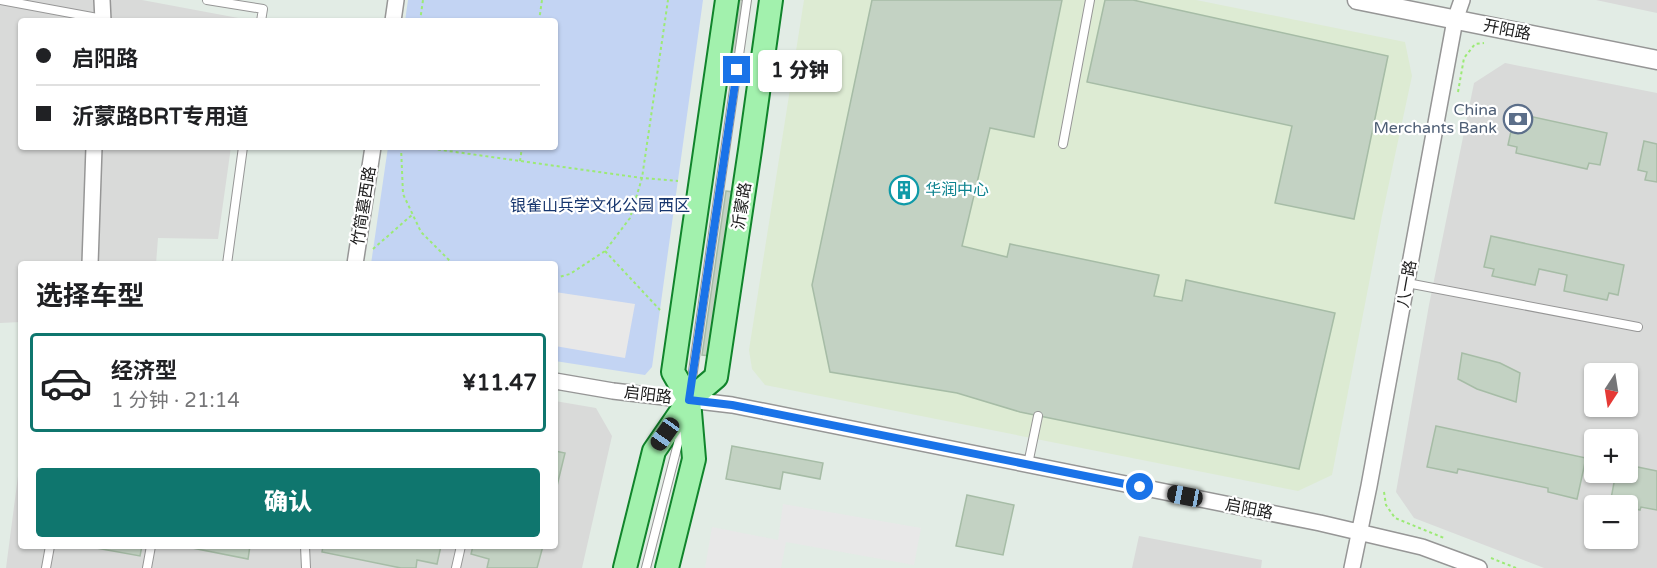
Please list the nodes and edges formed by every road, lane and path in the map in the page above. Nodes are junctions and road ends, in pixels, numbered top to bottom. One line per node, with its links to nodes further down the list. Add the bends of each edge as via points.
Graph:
1 (0, 0): 14 (lane)
2 (102, 0): 15 (street)
3 (207, 0): 16 (lane, via 263,9)
4 (396, 0): 17 (street)
5 (423, 0): 18 (path)
6 (542, 0): 19 (path)
7 (668, 0): 32 (path)
8 (727, 0): 46 (main road, via 673,372)
9 (747, 0): 46 (lane)
10 (771, 0): 46 (main road, 沂蒙路, via 716,377)
11 (1090, 0): 24 (lane)
12 (1357, 0): 20 (street, 开阳路)
13 (1462, 0): 20 (street, 八一路)
14 (93, 18)
15 (103, 18)
16 (262, 18)
17 (393, 18)
18 (420, 18)
19 (539, 18)
20 (1455, 20): 22 (street, 开阳路); 42 (street, 八一路)
21 (1486, 42): 23 (path, via 1475,44 1464,58)
22 (1657, 60)
23 (1458, 92)
24 (1063, 144)
25 (94, 150): 37 (street)
26 (243, 150): 38 (lane)
27 (373, 150): 39 (street, 竹简墓西路)
28 (401, 150): 34 (path, via 403,194)
29 (441, 150): 31 (path)
30 (522, 150): 31 (path)
31 (520, 161): 32 (path)
32 (642, 178): 33 (path); 36 (path, via 630,218)
33 (678, 181)
34 (413, 214): 35 (path); 40 (path, via 421,232)
35 (373, 249)
36 (605, 251): 41 (path, via 570,274); 43 (path)
37 (90, 261)
38 (227, 261)
39 (355, 261)
40 (450, 261)
41 (558, 277)
42 (1407, 283): 44 (lane); 50 (street, 八一路)
43 (660, 310)
44 (1638, 327)
45 (558, 382): 46 (street, 启阳路)
46 (689, 400): 48 (street, 启阳路, via 732,405); 61 (main road, 沂蒙路, via 654,451); 62 (lane); 63 (main road, via 694,459)
47 (1038, 416): 48 (lane)
48 (1028, 464): 50 (street, 启阳路)
49 (1383, 489): 51 (path, via 1386,505 1395,518)
50 (1360, 532): 56 (street, 启阳路); 64 (street, 八一路)
51 (1451, 541)
52 (49, 549): 57 (lane)
53 (150, 549): 58 (lane)
54 (305, 549): 59 (lane)
55 (460, 549): 60 (lane)
56 (1481, 561): 65 (path)
57 (46, 568)
58 (147, 568)
59 (306, 568)
60 (456, 568)
61 (625, 568)
62 (646, 568)
63 (666, 568)
64 (1352, 568)
65 (1516, 568)

